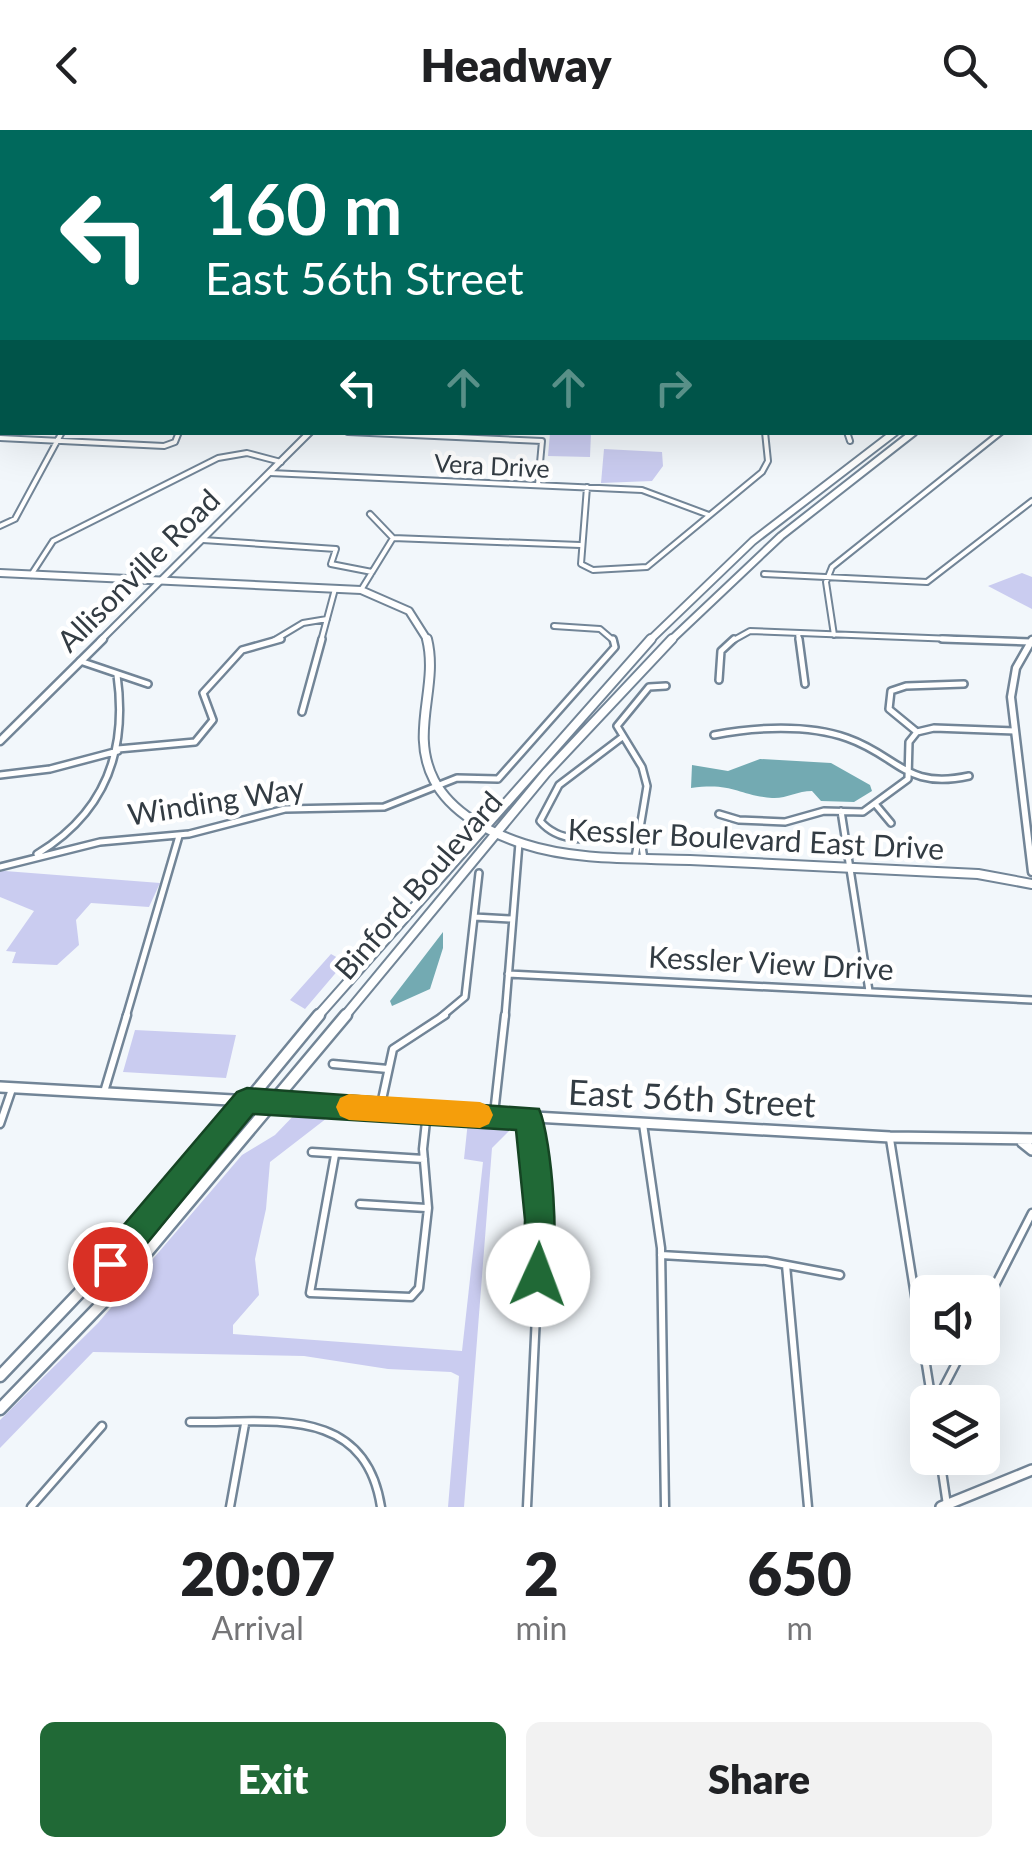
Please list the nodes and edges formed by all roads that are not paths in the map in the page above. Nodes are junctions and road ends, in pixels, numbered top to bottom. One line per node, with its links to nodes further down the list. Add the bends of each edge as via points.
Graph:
1 (60, 435): 11 (street)
2 (177, 435): 11 (street, via 171,445)
3 (307, 435): 13 (main road, Allisonville Road)
4 (413, 435): 15 (street, via 542,441)
5 (764, 435): 19 (street, via 764,470)
6 (848, 435): 12 (street)
7 (892, 435): 59 (main road, Binford Boulevard, via 788,511 702,586)
8 (910, 435): 60 (main road, Binford Boulevard, via 816,504 704,604)
9 (997, 435): 29 (street, via 882,524)
10 (0, 438): 11 (street)
11 (58, 440): 20 (street, via 15,519)
12 (850, 441)
13 (281, 462): 14 (main road, Allisonville Road); 27 (street, via 247,453 216,458 53,541)
14 (270, 473): 15 (street, Vera Drive); 22 (main road, Allisonville Road)
15 (538, 485): 16 (street, Vera Drive)
16 (587, 487): 19 (street, Vera Drive, via 652,492); 23 (street)
17 (1032, 501): 29 (street, via 931,581)
18 (370, 514): 21 (street)
19 (709, 515): 23 (street, via 644,569 593,570 583,566)
20 (0, 526)
21 (394, 538): 23 (street); 24 (street)
22 (203, 540): 24 (street, via 336,549 331,564); 28 (main road, Allisonville Road)
23 (581, 546)
24 (372, 572): 31 (street)
25 (0, 573): 27 (main road, Kessler Boulevard East Drive)
26 (764, 574): 29 (street)
27 (31, 575): 28 (main road, Kessler Boulevard East Drive)
28 (162, 580): 30 (main road, Kessler Boulevard East Drive); 37 (main road, Allisonville Road)
29 (826, 580): 35 (street)
30 (335, 588): 31 (main road, Kessler Boulevard East Drive); 32 (street)
31 (361, 590): 54 (main road, Kessler Boulevard East Drive, via 406,609 427,636 422,743)
32 (327, 619): 44 (street); 50 (street, via 237,653 202,693 214,723 195,742)
33 (554, 626): 54 (street, Winding Way, via 604,630 615,647 506,774)
34 (798, 634): 35 (street); 39 (street, via 738,635 719,655); 41 (street)
35 (834, 634): 36 (street)
36 (1031, 641): 45 (main road, via 1012,681)
37 (80, 662): 38 (street); 49 (main road, Allisonville Road)
38 (117, 675): 40 (street); 50 (street, via 124,711)
39 (719, 680)
40 (148, 684)
41 (805, 684)
42 (964, 684): 46 (street, via 906,686 889,694 890,711)
43 (666, 686): 48 (street, via 649,687 620,719)
44 (302, 712)
45 (1015, 731): 46 (street); 68 (main road)
46 (916, 732): 52 (street)
47 (714, 736): 52 (street, via 840,736)
48 (621, 738): 61 (street, via 646,778); 61 (street, via 596,750 540,814 544,829 572,838)
49 (0, 741)
50 (118, 750): 51 (street, via 50,770); 64 (street, via 87,817)
51 (0, 775)
52 (910, 776): 53 (street); 55 (street)
53 (969, 776)
54 (438, 785): 59 (main road, Kessler Boulevard East Drive); 62 (street, Winding Way, via 384,807 285,809)
55 (876, 805): 56 (street); 58 (street)
56 (840, 812): 57 (street, via 784,822); 67 (street)
57 (719, 814)
58 (892, 823)
59 (482, 826): 60 (main road, Kessler Boulevard East Drive); 81 (main road, Binford Boulevard)
60 (496, 834): 63 (main road, Kessler Boulevard East Drive); 82 (main road, Binford Boulevard)
61 (640, 834): 65 (street)
62 (180, 835): 64 (street, Winding Way); 80 (street)
63 (518, 843): 65 (main road, Kessler Boulevard East Drive, via 561,854); 72 (street)
64 (30, 858): 66 (street, Winding Way)
65 (640, 858): 67 (main road, Kessler Boulevard East Drive)
66 (0, 866)
67 (850, 868): 70 (main road, Kessler Boulevard East Drive, via 978,874); 74 (street)
68 (1032, 872)
69 (479, 873): 71 (street)
70 (1032, 884)
71 (474, 916): 72 (street); 77 (street, via 465,997 399,1043)
72 (512, 919): 73 (street)
73 (508, 974): 74 (street, Kessler View Drive); 85 (street)
74 (869, 992): 75 (street, Kessler View Drive)
75 (1032, 1000)
76 (333, 1064): 77 (street)
77 (388, 1069): 83 (street)
78 (0, 1086): 79 (main road, East 56th Street)
79 (12, 1087): 80 (main road, East 56th Street); 87 (street)
80 (104, 1092): 81 (main road, East 56th Street)
81 (247, 1101): 82 (main road, East 56th Street); 102 (main road, Binford Boulevard, via 120,1253)
82 (272, 1102): 83 (main road, East 56th Street); 104 (main road, Binford Boulevard, via 155,1248)
83 (380, 1109): 84 (main road, East 56th Street)
84 (427, 1112): 85 (main road, East 56th Street); 94 (street)
85 (493, 1116): 86 (main road, East 56th Street)
86 (529, 1118): 88 (main road, East 56th Street); 114 (street, via 540,1230)
87 (0, 1124)
88 (643, 1124): 89 (main road, East 56th Street); 98 (street)
89 (890, 1137): 90 (main road, East 56th Street); 103 (street)
90 (1027, 1140): 91 (main road, East 56th Street)
91 (1032, 1150)
92 (312, 1152): 93 (street)
93 (335, 1156): 94 (street); 96 (street, via 310,1294 411,1298 419,1286)
94 (424, 1159): 96 (street)
95 (360, 1204): 96 (street)
96 (428, 1208)
97 (1032, 1214): 101 (street)
98 (661, 1255): 99 (street); 115 (street)
99 (786, 1266): 100 (street); 116 (street)
100 (840, 1274)
101 (1000, 1276)
102 (0, 1376)
103 (931, 1385)
104 (0, 1409)
105 (190, 1422): 106 (street)
106 (244, 1424): 112 (street); 113 (street, via 323,1428 360,1448 378,1478)
107 (102, 1426): 111 (street)
108 (1032, 1470): 110 (main road)
109 (941, 1475): 110 (street)
110 (944, 1506)
111 (30, 1507)
112 (230, 1507)
113 (381, 1507)
114 (527, 1507)
115 (665, 1507)
116 (808, 1507)

